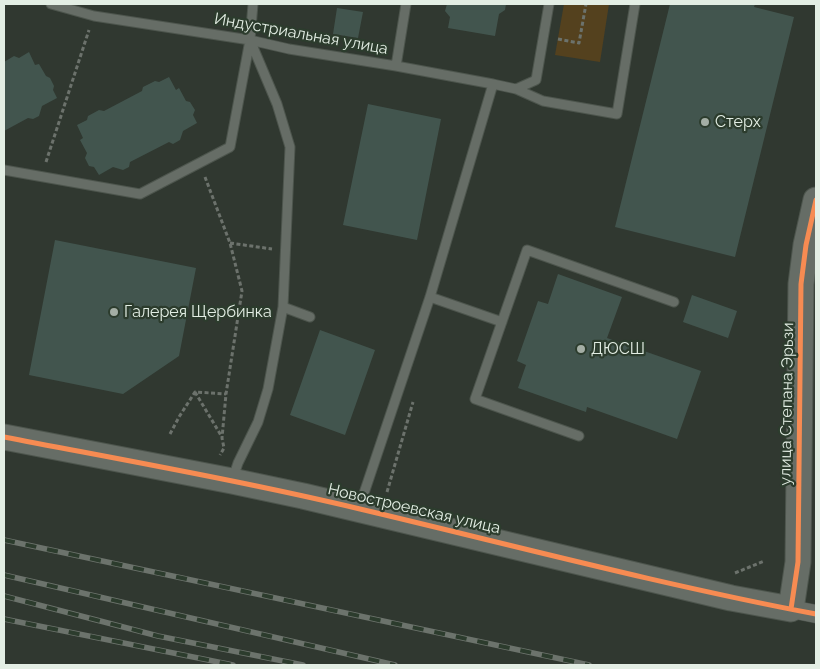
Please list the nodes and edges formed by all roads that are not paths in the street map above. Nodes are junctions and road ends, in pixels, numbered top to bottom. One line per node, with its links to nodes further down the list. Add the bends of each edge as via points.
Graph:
1 (50, 4): 6 (lane, Индустриальная улица, via 94,16)
2 (253, 4): 6 (lane)
3 (406, 4): 7 (lane)
4 (549, 4): 9 (lane, via 536,80)
5 (635, 4): 9 (lane, Индустриальная улица, via 617,114 543,101)
6 (250, 40): 7 (lane, Индустриальная улица); 10 (lane, via 230,147 198,164 140,194); 14 (lane, via 277,104 290,147)
7 (396, 66): 8 (lane, Индустриальная улица)
8 (493, 84): 9 (lane, Индустриальная улица); 12 (lane)
9 (516, 89)
10 (4, 170)
11 (816, 200): 21 (street, улица Степана Эрьзи, via 801,284 798,562)
12 (430, 296): 16 (lane); 20 (lane)
13 (674, 302): 16 (lane, via 527,250)
14 (283, 307): 15 (lane); 19 (lane, via 268,390)
15 (310, 317)
16 (502, 322): 17 (lane, via 475,399)
17 (579, 436)
18 (4, 437): 19 (street, Новостроевская улица)
19 (232, 481): 20 (street, Новостроевская улица)
20 (358, 509): 21 (street, Новостроевская улица, via 731,598)
21 (791, 609): 22 (street, Новостроевская улица)
22 (816, 614)

